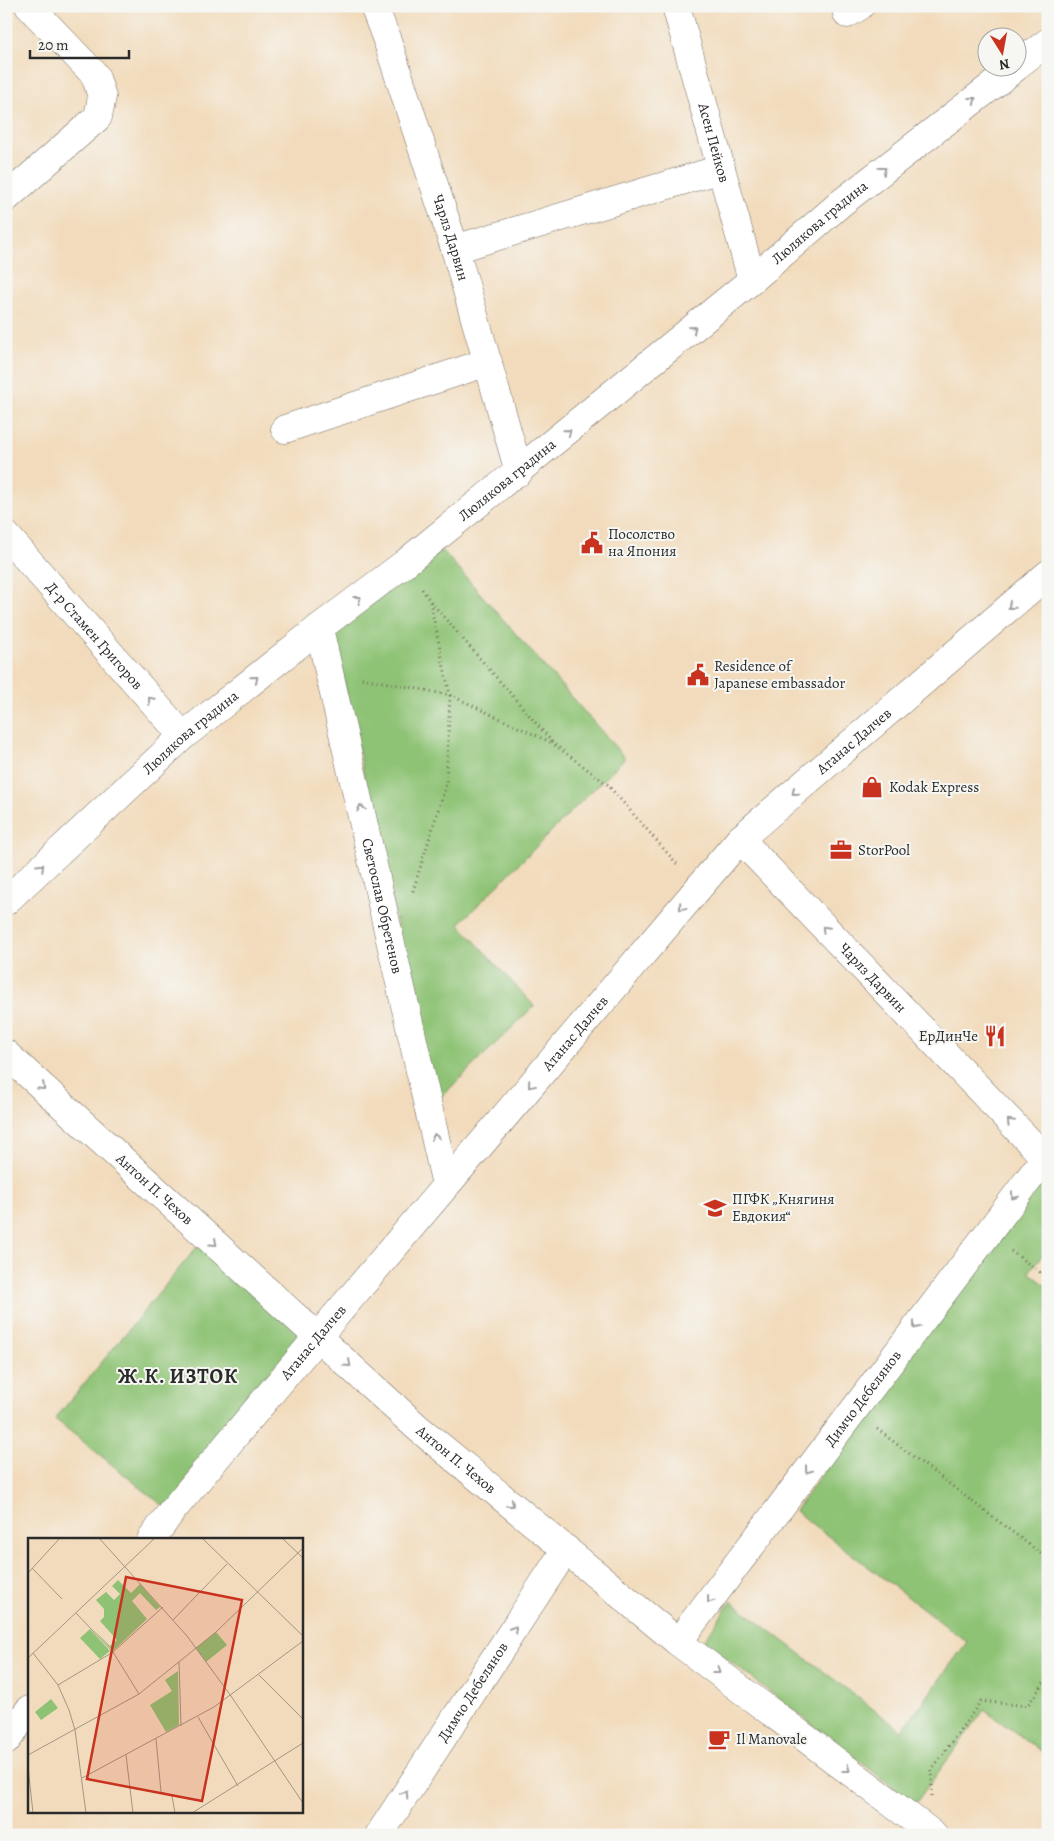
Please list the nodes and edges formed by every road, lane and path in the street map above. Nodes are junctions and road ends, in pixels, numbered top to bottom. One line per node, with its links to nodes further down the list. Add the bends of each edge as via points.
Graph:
1 (29, 6): 8 (street, via 94,75 102,97 98,117)
2 (374, 6): 9 (street, Чарлз Дарвин)
3 (676, 6): 7 (street, Асен Пейков)
4 (1048, 42): 5 (street, Люлякова градина)
5 (1026, 59)
6 (1002, 78): 10 (street, Люлякова градина, one-way to 6, via 841,203)
7 (721, 169): 9 (street); 10 (street, Асен Пейков)
8 (6, 198)
9 (455, 249): 11 (street, Чарлз Дарвин)
10 (752, 280): 13 (street, Люлякова градина, one-way to 10)
11 (488, 362): 12 (street); 13 (street, Чарлз Дарвин)
12 (285, 428)
13 (519, 472): 15 (street, Люлякова градина)
14 (6, 535): 21 (street, Д-р Стамен Григоров, one-way to 14)
15 (404, 564): 17 (path); 18 (street, Люлякова градина, one-way to 15)
16 (1048, 574): 23 (street, Атанас Далчев, one-way to 23)
17 (430, 601): 20 (path); 22 (path)
18 (319, 628): 21 (street, Люлякова градина, one-way to 18); 29 (street, Светослав Обретенов, one-way to 18)
19 (362, 678): 20 (path)
20 (450, 695): 22 (path); 25 (path, via 446,785)
21 (183, 736): 26 (street, Люлякова градина, one-way to 21)
22 (555, 745): 24 (path, via 607,784)
23 (740, 839): 24 (street, Атанас Далчев); 28 (street, Чарлз Дарвин, one-way to 23)
24 (698, 888): 29 (street, Атанас Далчев, one-way to 29)
25 (411, 896)
26 (6, 901)
27 (6, 1054): 35 (street, Антон П. Чехов, one-way to 35)
28 (1046, 1157): 30 (street, Димчо Дебелянов, one-way to 30)
29 (446, 1185): 35 (street, Атанас Далчев)
30 (987, 1232): 32 (path); 41 (street, Димчо Дебелянов, one-way to 41)
31 (1048, 1264): 32 (path)
32 (1041, 1273): 33 (path)
33 (1048, 1278)
34 (1048, 1329): 36 (path)
35 (318, 1336): 38 (street, Атанас Далчев); 39 (street, Антон П. Чехов, one-way to 39, via 418,1428)
36 (1048, 1340)
37 (875, 1427): 40 (path)
38 (152, 1538)
39 (566, 1549): 41 (street, Антон П. Чехов); 46 (street, Димчо Дебелянов, one-way to 39)
40 (1048, 1559)
41 (678, 1642): 45 (street, Антон П. Чехов, one-way to 45)
42 (1048, 1677): 45 (path, via 1027,1706 981,1701 932,1769)
43 (28, 1711): 44 (street)
44 (6, 1741)
45 (933, 1834)
46 (379, 1835)

